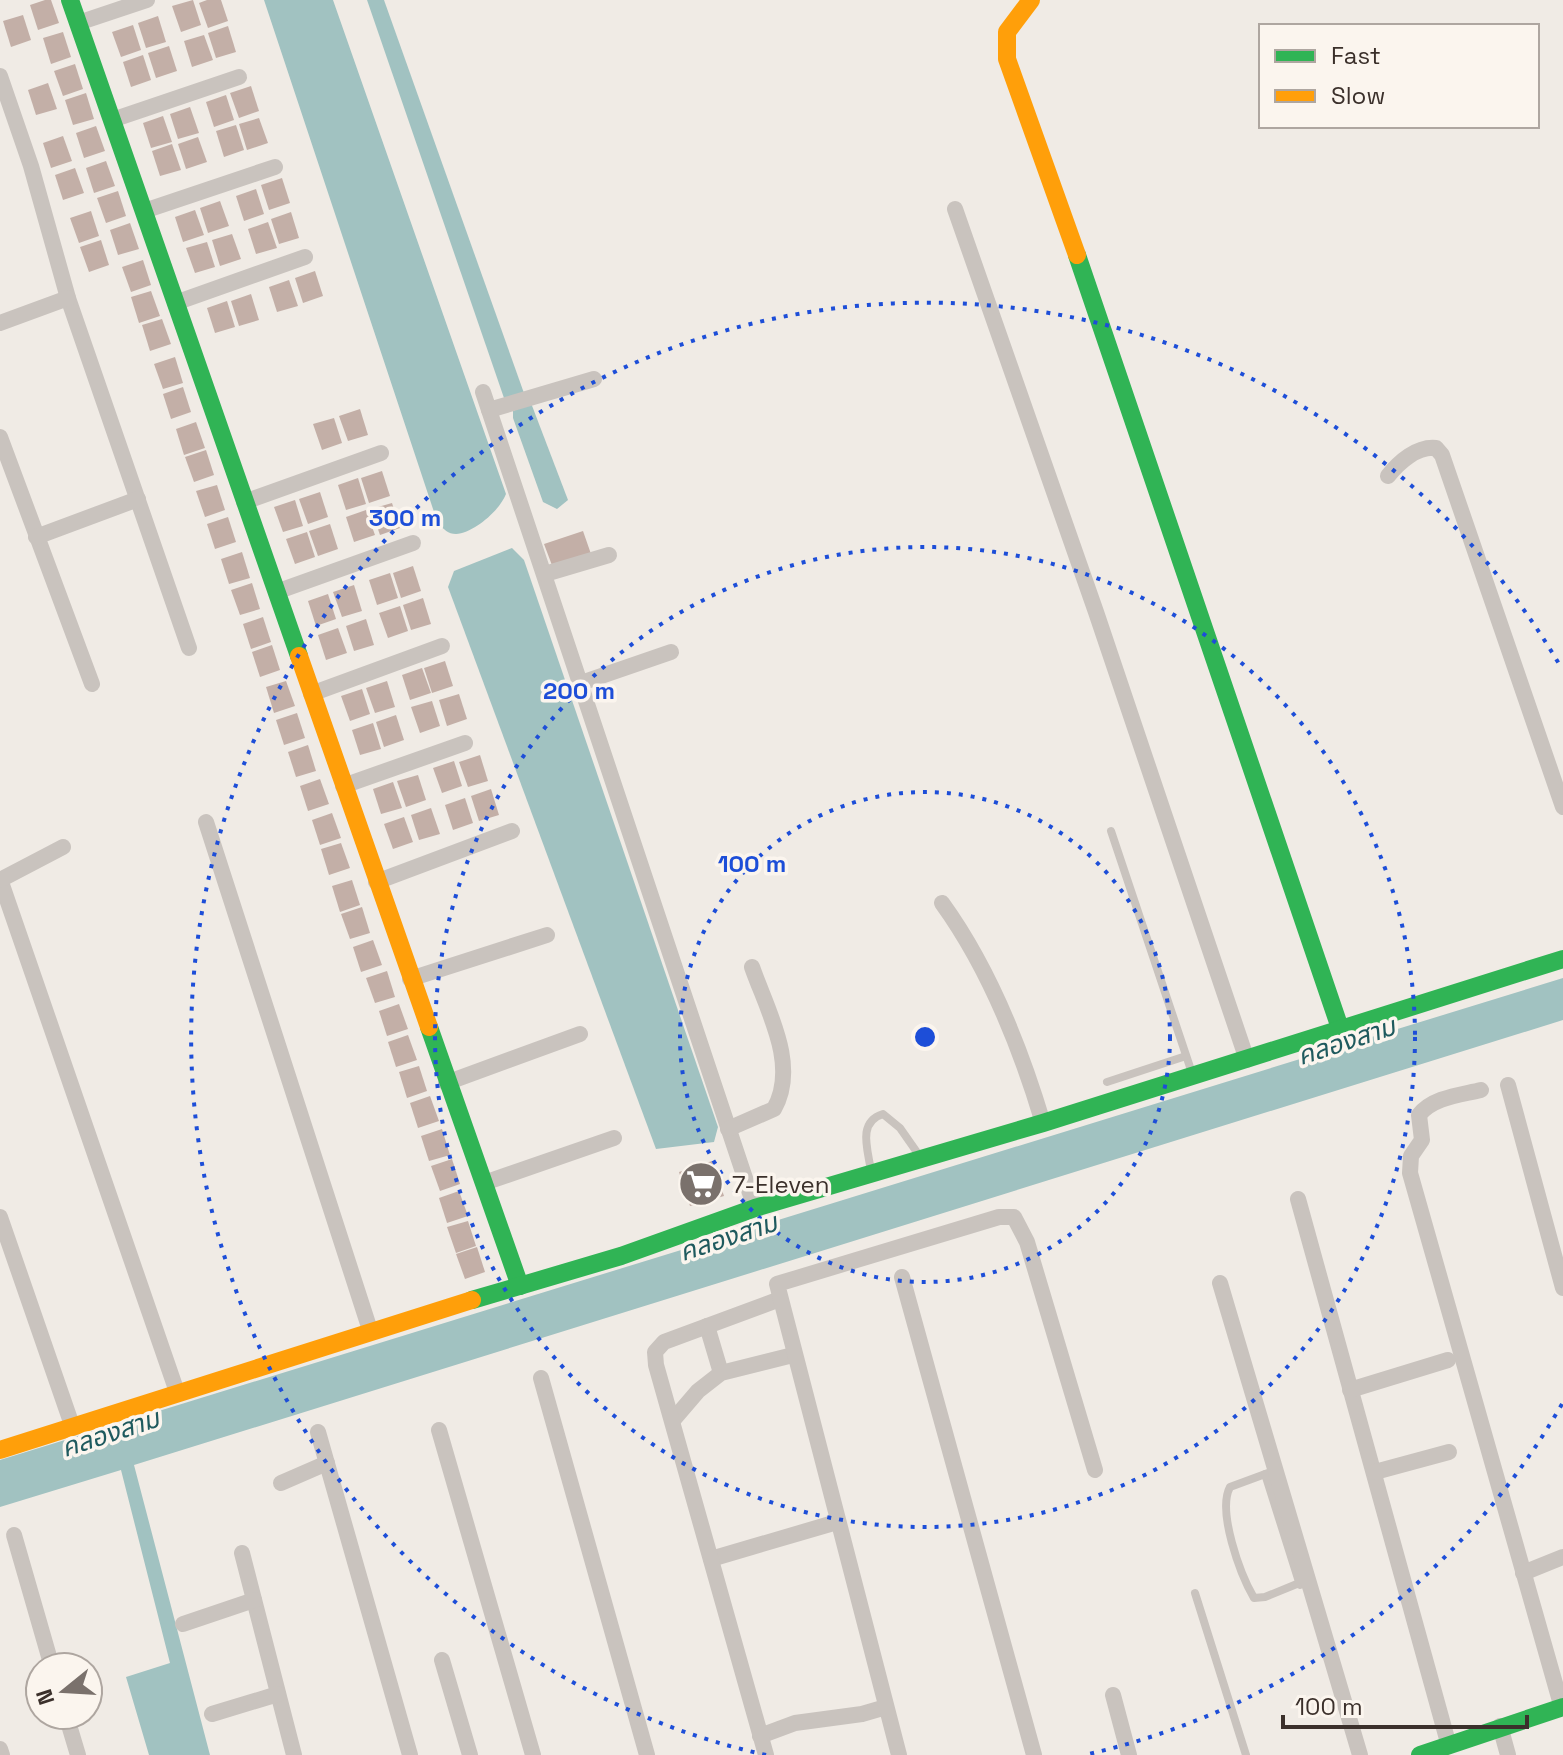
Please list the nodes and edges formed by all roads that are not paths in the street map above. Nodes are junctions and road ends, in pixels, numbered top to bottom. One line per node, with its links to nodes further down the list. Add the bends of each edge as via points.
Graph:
1 (70, 0): 4 (street)
2 (147, 0): 4 (street)
3 (1031, 0): 48 (street, via 1009,26 1004,40 1007,59)
4 (78, 23): 7 (street)
5 (0, 76): 12 (street)
6 (239, 77): 7 (street)
7 (112, 120): 10 (street)
8 (275, 167): 10 (street)
9 (955, 209): 51 (street)
10 (144, 211): 13 (street)
11 (305, 257): 13 (street)
12 (68, 298): 14 (street); 21 (street)
13 (175, 303): 22 (street)
14 (0, 323)
15 (594, 379): 17 (street)
16 (483, 392): 17 (street)
17 (489, 410): 26 (street)
18 (0, 437): 23 (street)
19 (381, 453): 22 (street)
20 (1388, 476): 36 (street, via 1404,458 1426,448 1436,448 1442,455)
21 (138, 499): 23 (street); 29 (street)
22 (244, 502): 27 (street)
23 (36, 537): 32 (street)
24 (413, 543): 27 (street)
25 (609, 555): 26 (street)
26 (545, 574): 31 (street)
27 (276, 592): 33 (street)
28 (442, 646): 33 (street)
29 (189, 648)
30 (671, 652): 31 (street)
31 (581, 683): 58 (street)
32 (92, 684)
33 (311, 694): 35 (street)
34 (465, 743): 35 (street)
35 (343, 786): 42 (street)
36 (1563, 807)
37 (206, 822): 72 (street)
38 (512, 831): 42 (street)
39 (1111, 831): 50 (lane)
40 (63, 847): 41 (street)
41 (0, 879): 78 (street)
42 (376, 882): 47 (street)
43 (942, 903): 57 (street, via 993,992 1026,1067)
44 (547, 935): 47 (street)
45 (1563, 959): 48 (street)
46 (752, 967): 58 (street, via 782,1052 784,1079 774,1109)
47 (410, 979): 54 (street)
48 (1341, 1031): 51 (street)
49 (580, 1034): 54 (street)
50 (1186, 1056): 52 (lane); 53 (lane)
51 (1247, 1060): 52 (street)
52 (1193, 1077): 57 (street)
53 (1107, 1082)
54 (446, 1083): 62 (street)
55 (1508, 1085): 69 (street)
56 (1481, 1090): 95 (street, via 1424,1109 1419,1115 1422,1140 1411,1156 1410,1173)
57 (1043, 1123): 60 (street)
58 (728, 1129): 64 (street)
59 (614, 1138): 62 (street)
60 (921, 1158): 61 (street); 61 (lane, via 883,1114 867,1126)
61 (871, 1172): 64 (street)
62 (484, 1183): 68 (street)
63 (1298, 1199): 77 (street)
64 (755, 1208): 68 (street)
65 (0, 1217): 80 (street)
66 (902, 1277): 121 (street)
67 (1220, 1283): 87 (street)
68 (520, 1286): 72 (street)
69 (1563, 1288)
70 (780, 1299): 71 (street); 73 (street); 86 (street, via 777,1284 999,1217 1014,1217 1027,1242)
71 (707, 1326): 75 (street); 79 (street, via 664,1342 655,1352)
72 (370, 1330): 78 (street)
73 (793, 1355): 75 (street); 90 (street)
74 (1448, 1360): 77 (street)
75 (721, 1373): 79 (street)
76 (541, 1378): 118 (street)
77 (1350, 1390): 88 (street)
78 (177, 1392): 80 (street)
79 (674, 1419): 94 (street)
80 (73, 1428): 83 (street)
81 (439, 1430): 117 (street)
82 (318, 1432): 85 (street)
83 (0, 1450)
84 (1449, 1452): 88 (street)
85 (327, 1463): 89 (street); 115 (street)
86 (1095, 1470)
87 (1270, 1472): 96 (street); 96 (lane, via 1230,1487 1225,1497 1224,1510 1246,1584 1254,1598)
88 (1375, 1472): 110 (street)
89 (281, 1483)
90 (837, 1522): 94 (street); 104 (street)
91 (14, 1535): 100 (street)
92 (242, 1553): 98 (street)
93 (1563, 1557): 95 (street)
94 (711, 1559): 109 (street)
95 (1523, 1573): 105 (street)
96 (1305, 1582): 124 (street)
97 (1195, 1593): 123 (lane)
98 (254, 1600): 99 (street); 102 (street)
99 (183, 1624)
100 (47, 1651)
101 (442, 1660): 116 (street)
102 (278, 1694): 106 (street); 114 (street)
103 (1113, 1695): 122 (street)
104 (886, 1707): 109 (street, via 795,1723); 120 (street)
105 (1562, 1707): 107 (street)
106 (212, 1714)
107 (1500, 1726): 110 (street); 126 (street)
108 (71, 1731): 113 (street)
109 (760, 1736): 119 (street)
110 (1449, 1746): 125 (street)
111 (0, 1749): 112 (street)
112 (2, 1755)
113 (78, 1755)
114 (294, 1755)
115 (410, 1755)
116 (470, 1755)
117 (533, 1755)
118 (647, 1755)
119 (766, 1755)
120 (899, 1755)
121 (1034, 1755)
122 (1129, 1755)
123 (1246, 1755)
124 (1360, 1755)
125 (1420, 1755)
126 (1508, 1755)

